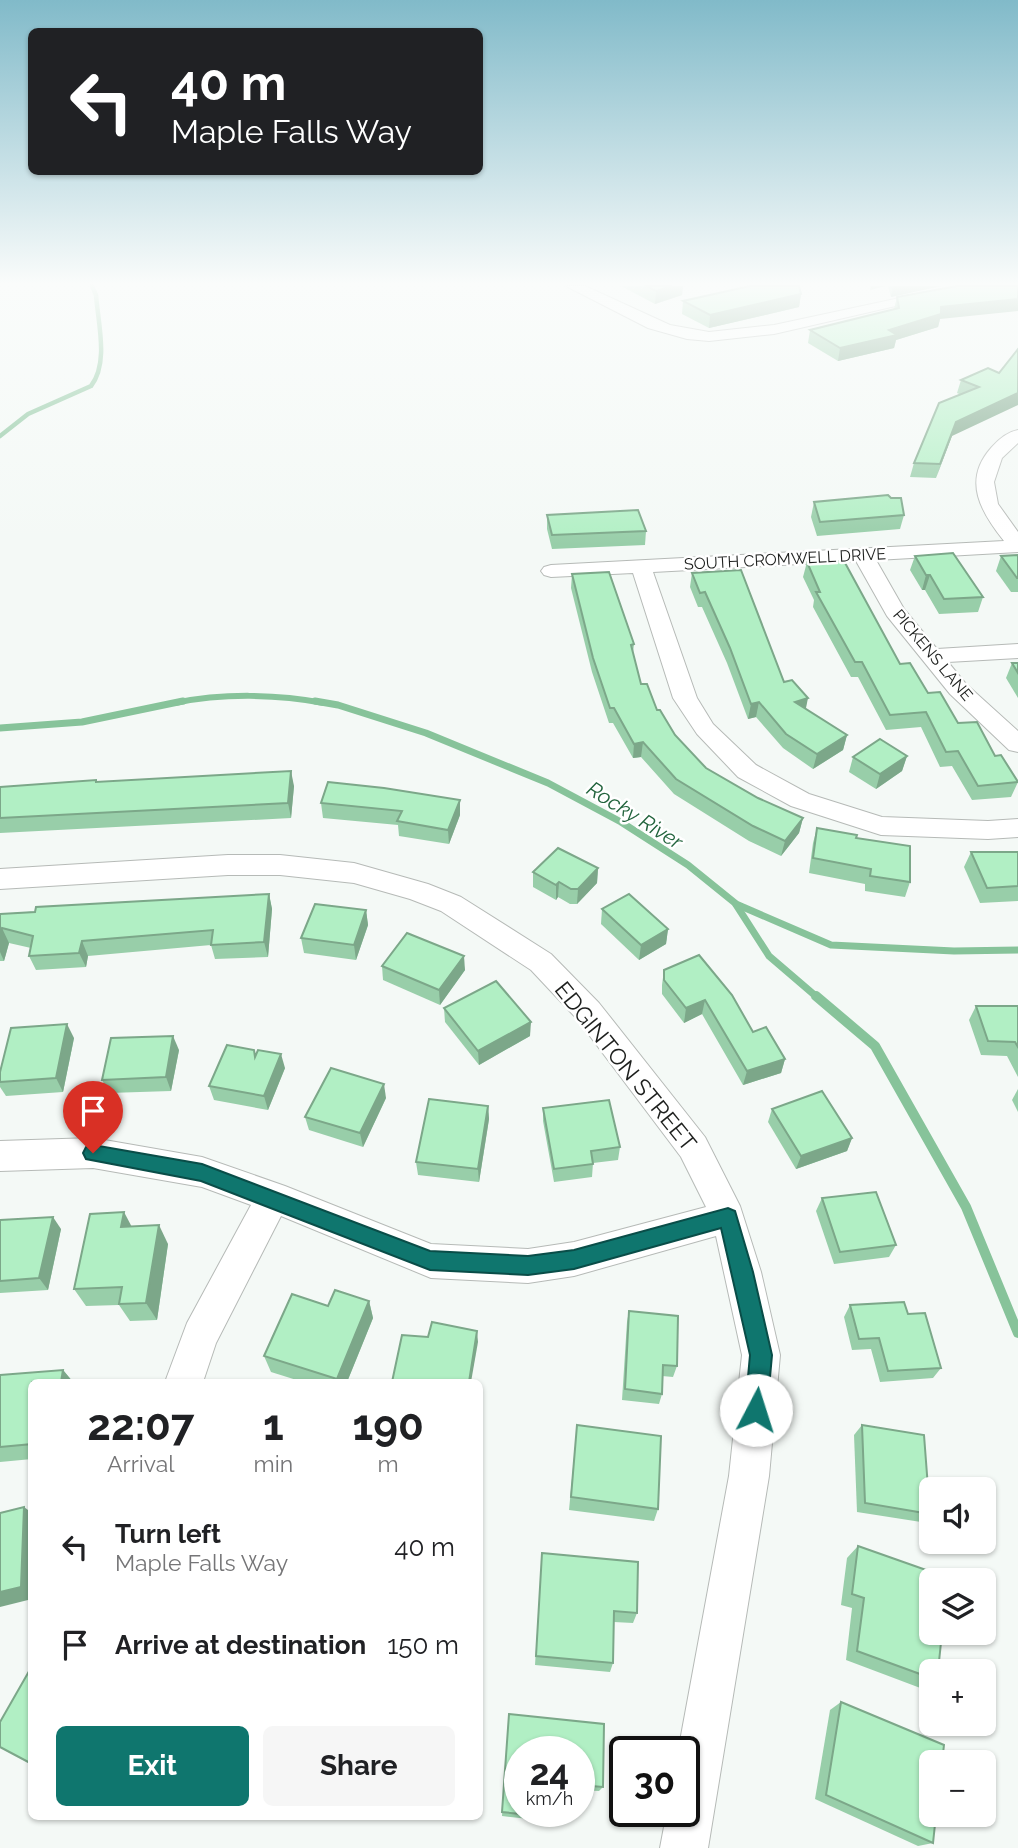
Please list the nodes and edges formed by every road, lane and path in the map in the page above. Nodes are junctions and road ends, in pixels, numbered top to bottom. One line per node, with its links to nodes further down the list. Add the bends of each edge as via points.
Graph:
1 (1018, 435): 2 (street, via 998,448 987,463 984,481 989,505)
2 (1018, 546): 3 (street, SOUTH CROMWELL DRIVE)
3 (863, 555): 4 (street, SOUTH CROMWELL DRIVE); 7 (street, PICKENS LANE, via 895,611)
4 (640, 566): 5 (street, SOUTH CROMWELL DRIVE); 9 (street, via 685,698 705,729 747,771 800,800 881,826)
5 (551, 571)
6 (1018, 651): 7 (street)
7 (932, 656): 8 (street, PICKENS LANE, via 958,689)
8 (1018, 744)
9 (1018, 828)
10 (0, 879): 13 (street, EDGINTON STREET, via 280,865 354,873 451,904 541,962 588,1011 693,1147)
11 (0, 1156): 12 (street, via 93,1153 202,1172)
12 (273, 1198): 13 (street, via 430,1261 528,1266 574,1259); 14 (street, via 200,1336)
13 (728, 1217): 15 (street, EDGINTON STREET, via 761,1355 749,1476)
14 (185, 1379)
15 (684, 1848)

